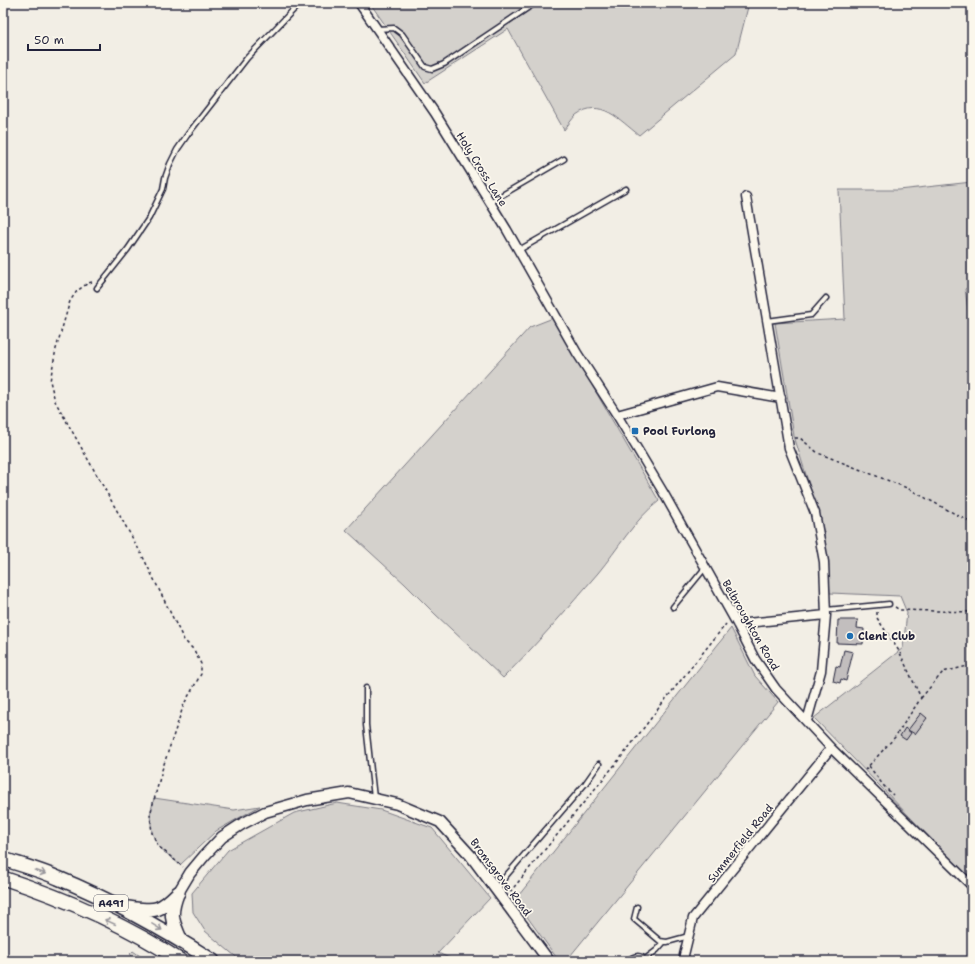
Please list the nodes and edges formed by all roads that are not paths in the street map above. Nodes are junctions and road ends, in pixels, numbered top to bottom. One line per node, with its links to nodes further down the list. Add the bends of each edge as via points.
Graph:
1 (300, 3): 10 (lane, via 247,58 188,134 170,164 161,194 149,218)
2 (359, 3): 4 (street, Holy Cross Lane)
3 (535, 3): 4 (lane, via 444,64 432,69 424,67 402,34 394,28)
4 (377, 29): 8 (street, Holy Cross Lane, via 435,113)
5 (564, 158): 8 (lane)
6 (626, 189): 9 (lane)
7 (746, 197): 12 (street)
8 (490, 202): 9 (street, Holy Cross Lane)
9 (518, 251): 13 (street, Holy Cross Lane)
10 (97, 288)
11 (826, 298): 12 (lane, via 811,315)
12 (767, 321): 14 (street)
13 (577, 353): 15 (street, Belbroughton Road)
14 (781, 398): 15 (street, via 717,387); 19 (street, via 789,448 815,513 824,562)
15 (617, 415): 16 (street, Belbroughton Road)
16 (705, 568): 18 (lane); 20 (street, Belbroughton Road)
17 (889, 604): 19 (lane)
18 (673, 607)
19 (826, 612): 20 (street); 22 (street, via 821,671)
20 (735, 621): 22 (street, Belbroughton Road, via 755,659 776,689)
21 (366, 688): 25 (lane, via 366,725)
22 (807, 721): 23 (street, Belbroughton Road)
23 (831, 748): 28 (street, Belbroughton Road); 33 (street, Summerfield Road, via 693,918)
24 (599, 764): 29 (lane)
25 (374, 799): 29 (street, Bromsgrove Road, via 397,804 440,822); 30 (street, Bromsgrove Road, via 349,792 265,812 222,838 190,873)
26 (3, 859): 31 (highway, A491, one-way to 31, via 57,878)
27 (3, 878): 37 (highway, A491, one-way to 27, via 116,924 65,901)
28 (972, 886)
29 (497, 890): 39 (street, Bromsgrove Road)
30 (178, 893): 31 (highway, via 168,903 152,910); 34 (highway, via 173,905 172,918)
31 (120, 907): 34 (highway, A491, one-way to 34)
32 (637, 907): 35 (lane, via 634,919)
33 (689, 935): 35 (lane); 41 (street, Summerfield Road)
34 (181, 940): 38 (highway, A491)
35 (664, 942): 36 (lane)
36 (646, 960): 40 (lane, via 635,956)
37 (181, 961)
38 (213, 961)
39 (549, 961)
40 (628, 961)
41 (685, 961)

